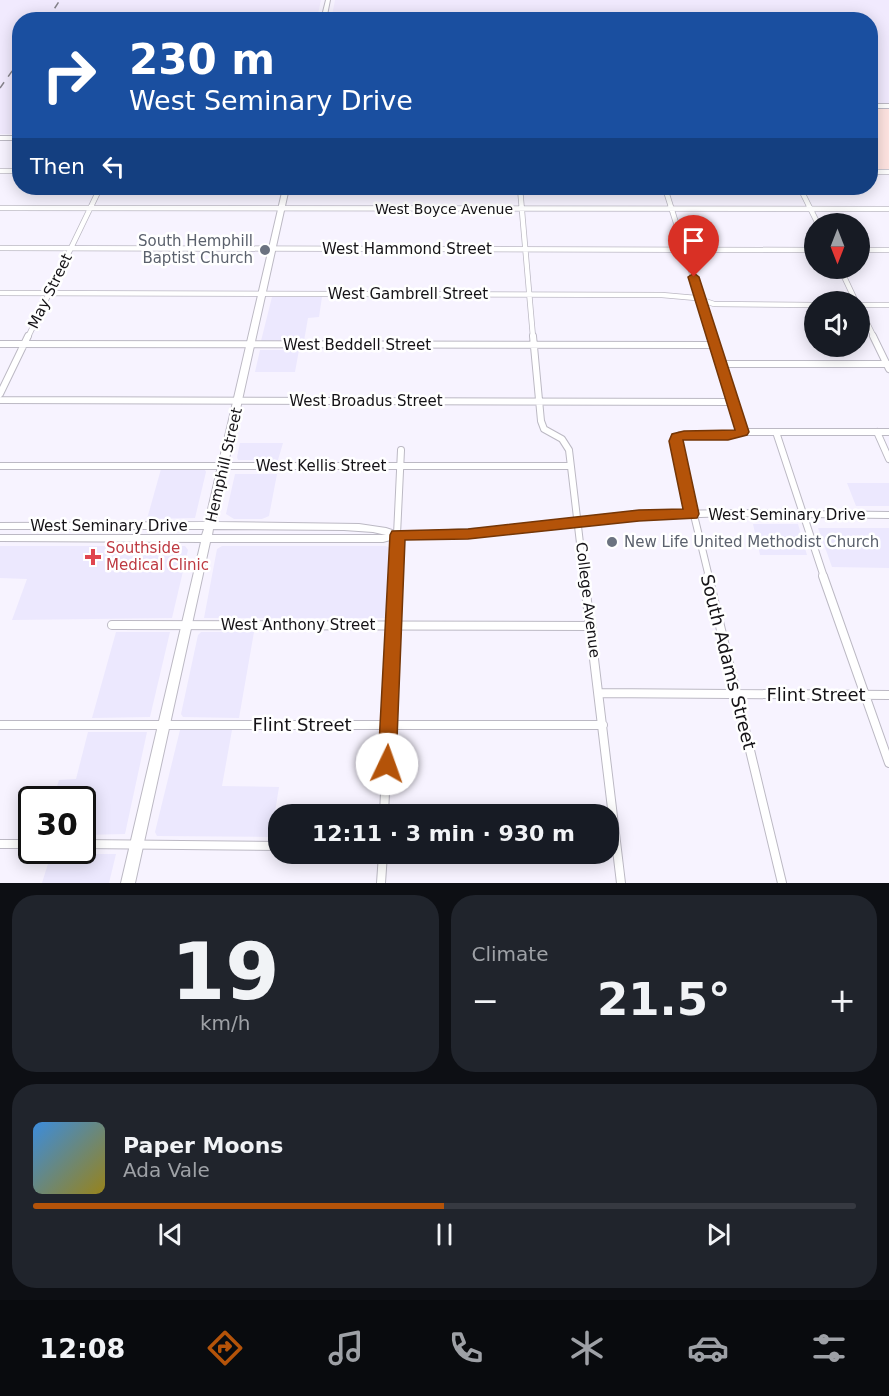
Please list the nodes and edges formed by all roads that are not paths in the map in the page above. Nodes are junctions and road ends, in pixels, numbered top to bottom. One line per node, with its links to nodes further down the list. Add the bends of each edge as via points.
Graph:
1 (96, 195): 7 (street, May Street)
2 (285, 195): 8 (main road, Hemphill Street)
3 (521, 195): 9 (street, College Avenue)
4 (667, 195): 10 (street)
5 (804, 195): 11 (street)
6 (0, 208): 7 (street, West Boyce Avenue)
7 (89, 208): 8 (street, West Boyce Avenue); 15 (street, May Street)
8 (282, 208): 9 (street, West Boyce Avenue); 16 (main road, Hemphill Street)
9 (522, 209): 10 (street, West Boyce Avenue); 17 (street, College Avenue)
10 (672, 209): 11 (street, West Boyce Avenue); 18 (street)
11 (811, 209): 12 (street, West Boyce Avenue); 13 (street)
12 (889, 209)
13 (813, 213)
14 (0, 248): 15 (street, West Hammond Street)
15 (70, 249): 16 (street, West Hammond Street); 23 (street, May Street)
16 (272, 249): 17 (street, West Hammond Street); 24 (main road, Hemphill Street)
17 (526, 249): 18 (street, West Hammond Street); 25 (street, College Avenue)
18 (685, 250): 19 (street, West Hammond Street); 26 (street)
19 (804, 250)
20 (870, 250): 21 (street)
21 (889, 250)
22 (0, 293): 23 (street, West Gambrell Street)
23 (49, 293): 24 (street, West Gambrell Street); 32 (street, May Street)
24 (262, 294): 25 (street, West Gambrell Street); 33 (main road, Hemphill Street)
25 (530, 295): 26 (street, West Gambrell Street, via 681,296); 34 (street, College Avenue)
26 (701, 301): 27 (street, West Gambrell Street); 35 (street)
27 (804, 305)
28 (889, 305): 29 (street)
29 (870, 306)
30 (870, 328): 37 (street)
31 (0, 344): 32 (street, West Beddell Street)
32 (24, 344): 33 (street, West Beddell Street); 38 (street, May Street)
33 (250, 345): 34 (street, West Beddell Street); 40 (main road, Hemphill Street)
34 (534, 345): 35 (street, West Beddell Street); 41 (street, College Avenue)
35 (715, 345): 36 (street)
36 (721, 364): 37 (street); 42 (street)
37 (888, 366)
38 (0, 394)
39 (0, 400): 40 (street, West Broadus Street)
40 (238, 401): 41 (street, West Broadus Street); 50 (main road, Hemphill Street)
41 (539, 401): 42 (street, West Broadus Street); 51 (street, College Avenue, via 544,429 566,444)
42 (733, 402): 43 (street)
43 (742, 432): 44 (street); 53 (street, South Adams Street, via 728,436 680,435 676,441)
44 (776, 432): 45 (street); 54 (street)
45 (877, 432): 46 (street); 48 (street)
46 (889, 432)
47 (401, 450): 52 (street)
48 (889, 459)
49 (0, 466): 50 (street, West Kellis Street)
50 (223, 466): 52 (street, West Kellis Street); 58 (main road, Hemphill Street)
51 (570, 466): 52 (street, West Kellis Street); 56 (street, College Avenue)
52 (400, 467): 60 (street)
53 (692, 514): 54 (main road, West Seminary Drive); 56 (main road, West Seminary Drive); 69 (street, South Adams Street)
54 (802, 515): 55 (main road, West Seminary Drive); 70 (street)
55 (889, 515)
56 (578, 521): 60 (main road, West Seminary Drive, via 478,534); 67 (street, College Avenue)
57 (52, 525): 58 (main road, West Seminary Drive); 59 (main road, West Seminary Drive); 62 (main road)
58 (210, 525): 60 (main road, West Seminary Drive, via 385,530); 63 (main road, Hemphill Street)
59 (0, 526)
60 (398, 535): 63 (main road, West Seminary Drive, via 383,539); 66 (street)
61 (0, 538): 62 (main road, West Seminary Drive)
62 (42, 538): 63 (main road, West Seminary Drive)
63 (207, 538): 64 (main road, Hemphill Street)
64 (186, 624): 65 (street, West Anthony Street); 66 (street, West Anthony Street); 73 (main road, Hemphill Street)
65 (112, 625)
66 (393, 625): 67 (street, West Anthony Street); 74 (street)
67 (592, 626): 68 (street, College Avenue)
68 (599, 693): 69 (street, Flint Street); 75 (street, College Avenue)
69 (736, 694): 70 (street, Flint Street); 89 (street, South Adams Street)
70 (866, 695): 71 (street, Flint Street); 76 (street)
71 (889, 695)
72 (0, 725): 73 (street, Flint Street)
73 (163, 725): 74 (street, Flint Street); 82 (main road, Hemphill Street)
74 (388, 725): 75 (street, Flint Street); 77 (street)
75 (603, 725): 78 (street, College Avenue)
76 (889, 764)
77 (384, 804)
78 (609, 804)
79 (0, 844): 80 (street)
80 (18, 844)
81 (96, 844): 82 (street)
82 (137, 845): 83 (street); 86 (main road, Hemphill Street)
83 (268, 846)
84 (382, 864): 87 (street)
85 (617, 864): 88 (street, College Avenue)
86 (128, 883)
87 (381, 883)
88 (621, 883)
89 (782, 883)

